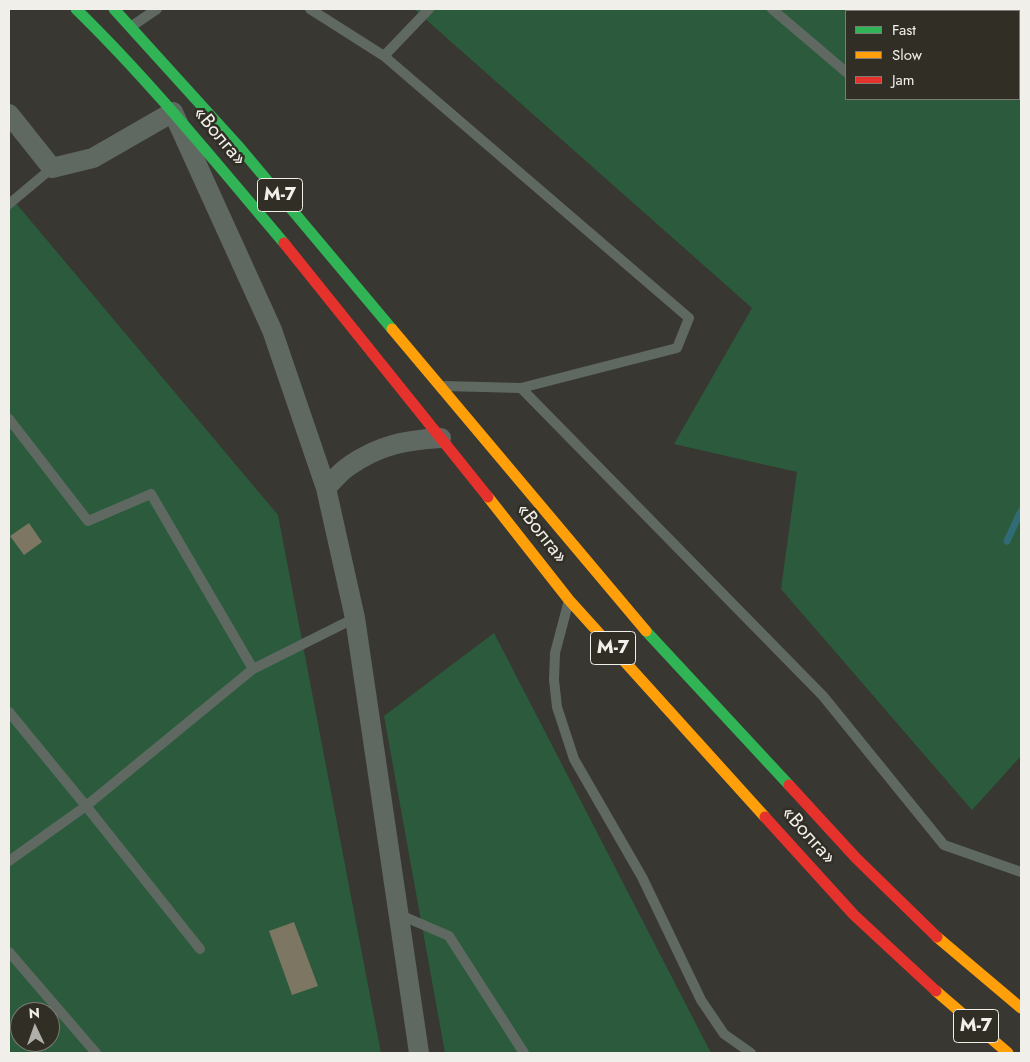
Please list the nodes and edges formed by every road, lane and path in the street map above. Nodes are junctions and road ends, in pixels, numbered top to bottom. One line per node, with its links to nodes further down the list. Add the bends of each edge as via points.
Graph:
1 (76, 9): 10 (highway, «Волга» / М-7)
2 (114, 9): 7 (highway, «Волга» / М-7)
3 (157, 9): 7 (lane)
4 (310, 9): 8 (lane)
5 (429, 9): 8 (lane)
6 (772, 9): 9 (lane)
7 (131, 26): 14 (highway, «Волга» / М-7, via 240,148)
8 (384, 56): 15 (lane, via 689,318 677,348)
9 (845, 71)
10 (173, 112): 12 (street, via 93,158); 17 (highway, «Волга» / М-7); 18 (street, via 272,330)
11 (9, 114): 12 (street)
12 (52, 168): 13 (lane)
13 (9, 204)
14 (441, 386): 15 (lane); 29 (highway, «Волга» / М-7, via 649,634 856,858 943,943)
15 (521, 388): 25 (lane, via 823,696 944,845)
16 (9, 418): 21 (lane, via 88,521 151,494)
17 (442, 438): 18 (street, via 409,440 376,450 348,466); 19 (highway, «Волга» / М-7)
18 (326, 488): 20 (street)
19 (569, 600): 33 (lane, via 555,653 554,680 558,706 574,759 642,877 701,1000 724,1034); 34 (highway, «Волга» / М-7, via 854,915)
20 (355, 618): 21 (lane); 26 (street)
21 (253, 669): 23 (lane)
22 (9, 712): 23 (lane)
23 (86, 806): 24 (lane); 27 (lane)
24 (9, 861)
25 (1021, 872)
26 (398, 914): 31 (street); 32 (lane, via 450,936)
27 (200, 949)
28 (9, 952): 30 (lane)
29 (1021, 1008)
30 (96, 1053)
31 (419, 1053)
32 (524, 1053)
33 (751, 1053)
34 (1008, 1053)

